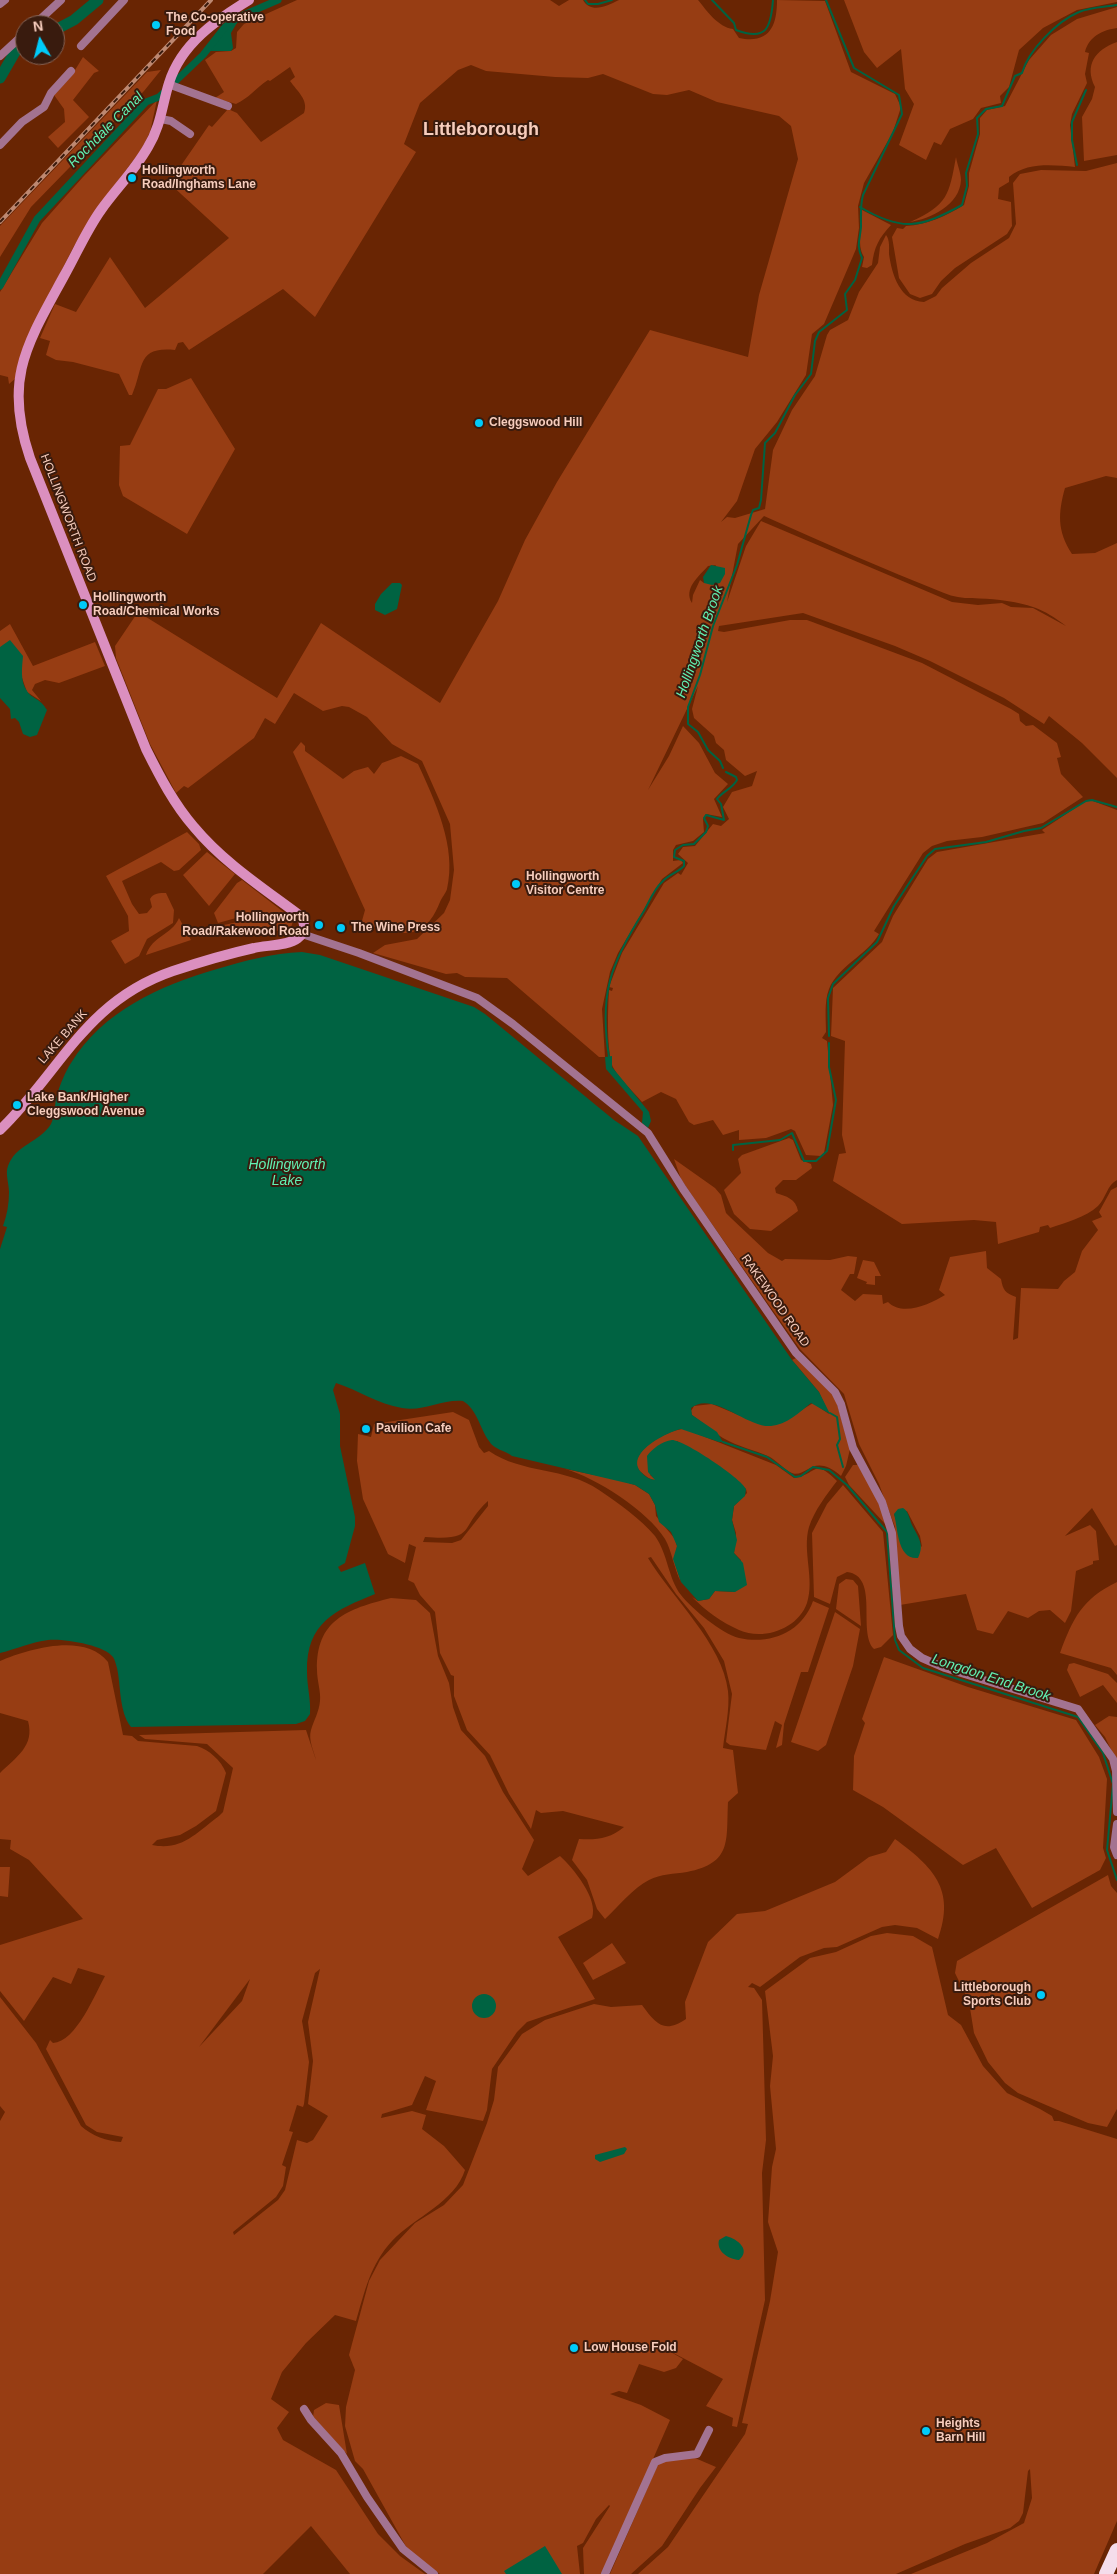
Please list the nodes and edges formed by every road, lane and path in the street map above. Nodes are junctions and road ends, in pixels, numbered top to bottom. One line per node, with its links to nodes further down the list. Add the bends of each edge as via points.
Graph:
1 (5, 0): 5 (street)
2 (124, 0): 8 (street)
3 (249, 0): 11 (main road, HOLLINGWORTH ROAD, via 211,24 185,53)
4 (60, 1): 6 (street)
5 (0, 4)
6 (45, 15)
7 (15, 42): 9 (street)
8 (81, 46)
9 (0, 56)
10 (71, 71): 15 (street, via 51,92 44,107 22,122)
11 (173, 83): 12 (street); 13 (main road, HOLLINGWORTH ROAD)
12 (228, 106)
13 (161, 119): 14 (street, via 171,121); 16 (main road, HOLLINGWORTH ROAD, via 156,135 139,162 100,211 36,328 19,383 20,429 161,780 178,808 209,844 303,919)
14 (190, 134)
15 (0, 145)
16 (302, 934): 17 (main road, LAKE BANK, via 294,940 172,971 135,988 84,1029); 18 (street, RAKEWOOD ROAD, via 360,952 477,998 648,1133 796,1353 835,1392 853,1448 882,1502 889,1523 898,1617 910,1649 945,1668 1078,1709 1113,1760)
17 (0, 1130)
18 (1117, 1812)
19 (1117, 1824): 20 (street)
20 (1117, 1829): 21 (street, via 1114,1847)
21 (1117, 1855)
22 (304, 2409): 25 (street, via 341,2453 403,2549)
23 (709, 2430): 26 (street, via 697,2454 655,2462)
24 (1117, 2550): 27 (highway)
25 (434, 2574)
26 (605, 2574)
27 (1106, 2574)

